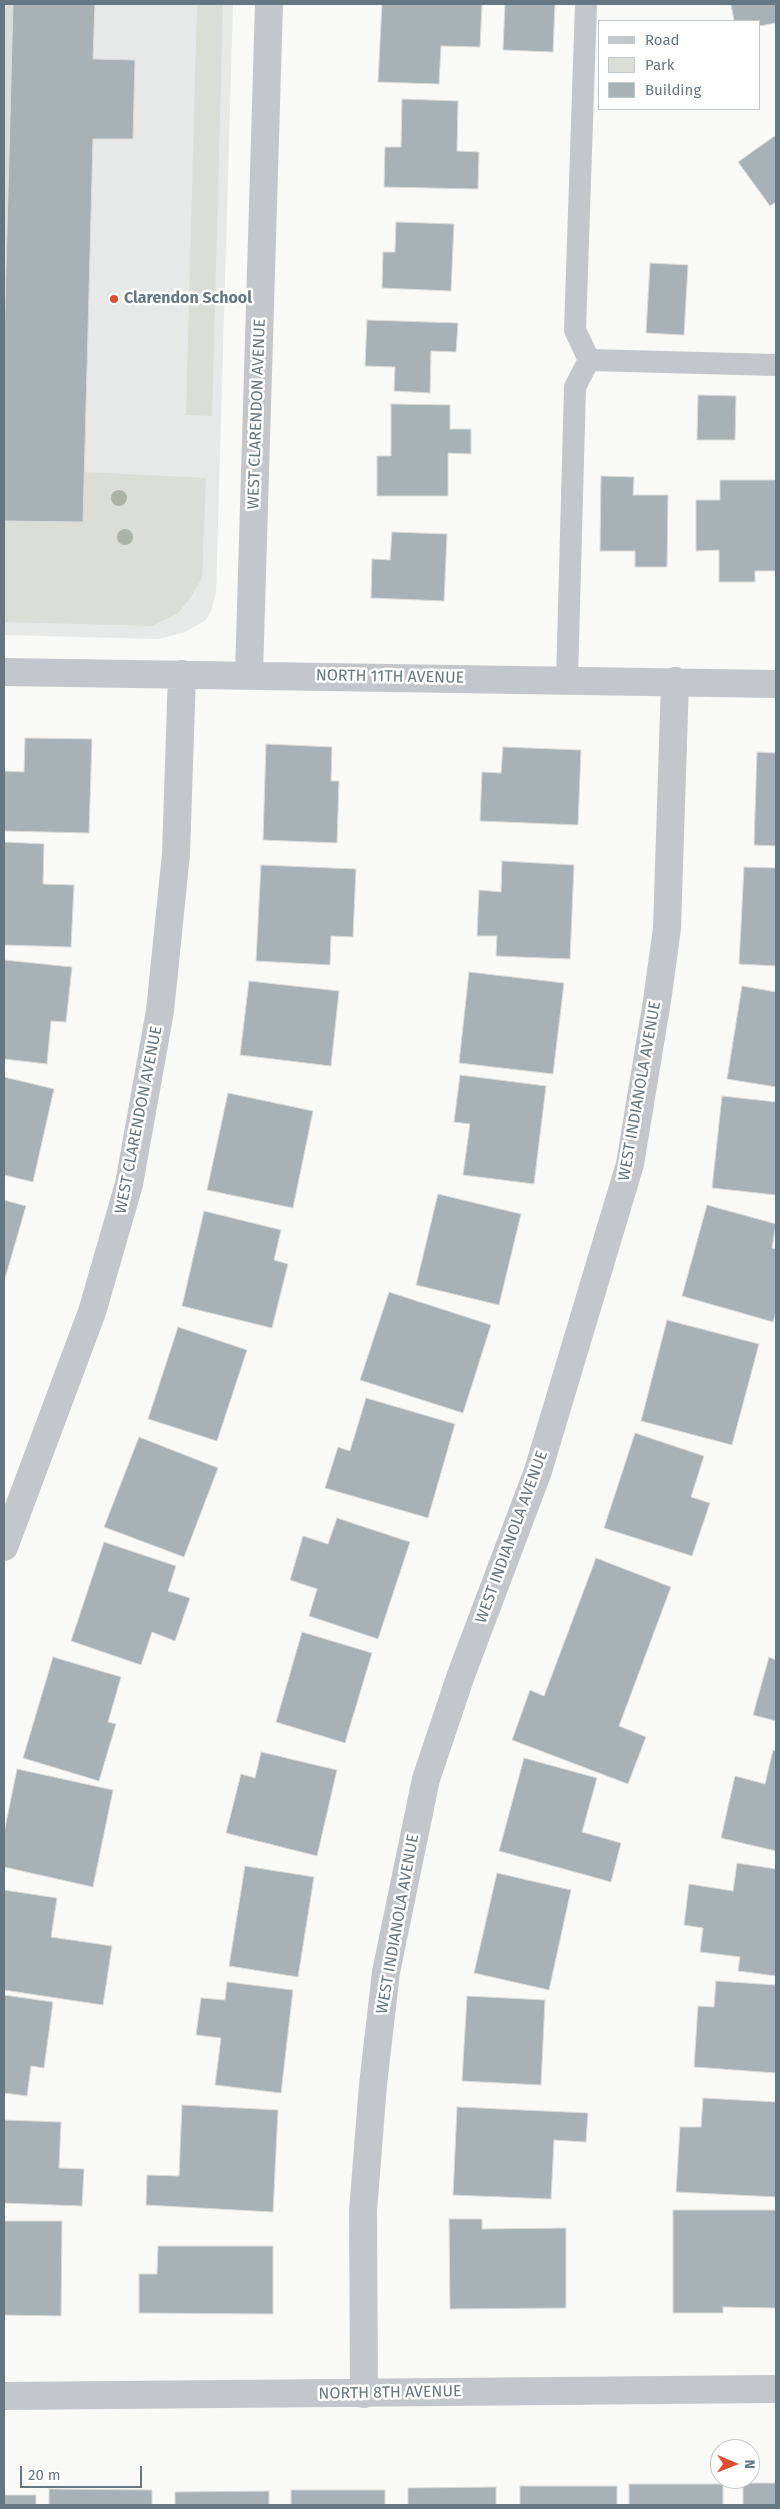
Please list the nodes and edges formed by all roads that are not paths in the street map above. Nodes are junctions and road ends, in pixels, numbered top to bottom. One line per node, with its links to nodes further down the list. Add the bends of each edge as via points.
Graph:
1 (269, 4): 7 (street, WEST CLARENDON AVENUE)
2 (586, 4): 3 (lane, via 575,330)
3 (589, 360): 4 (lane); 8 (lane, via 576,387)
4 (776, 366)
5 (4, 672): 6 (street, NORTH 11TH AVENUE)
6 (182, 674): 7 (street, NORTH 11TH AVENUE); 11 (street, WEST CLARENDON AVENUE, via 176,854 160,1012 130,1184 92,1312)
7 (249, 674): 8 (street, NORTH 11TH AVENUE)
8 (567, 680): 9 (street, NORTH 11TH AVENUE)
9 (675, 681): 10 (street, NORTH 11TH AVENUE); 13 (street, WEST INDIANOLA AVENUE, via 667,928 630,1164 538,1471 461,1675 426,1780 386,1972 363,2211)
10 (776, 684)
11 (4, 1547)
12 (776, 2389): 13 (street, NORTH 8TH AVENUE)
13 (364, 2394): 14 (street, NORTH 8TH AVENUE)
14 (4, 2396)

